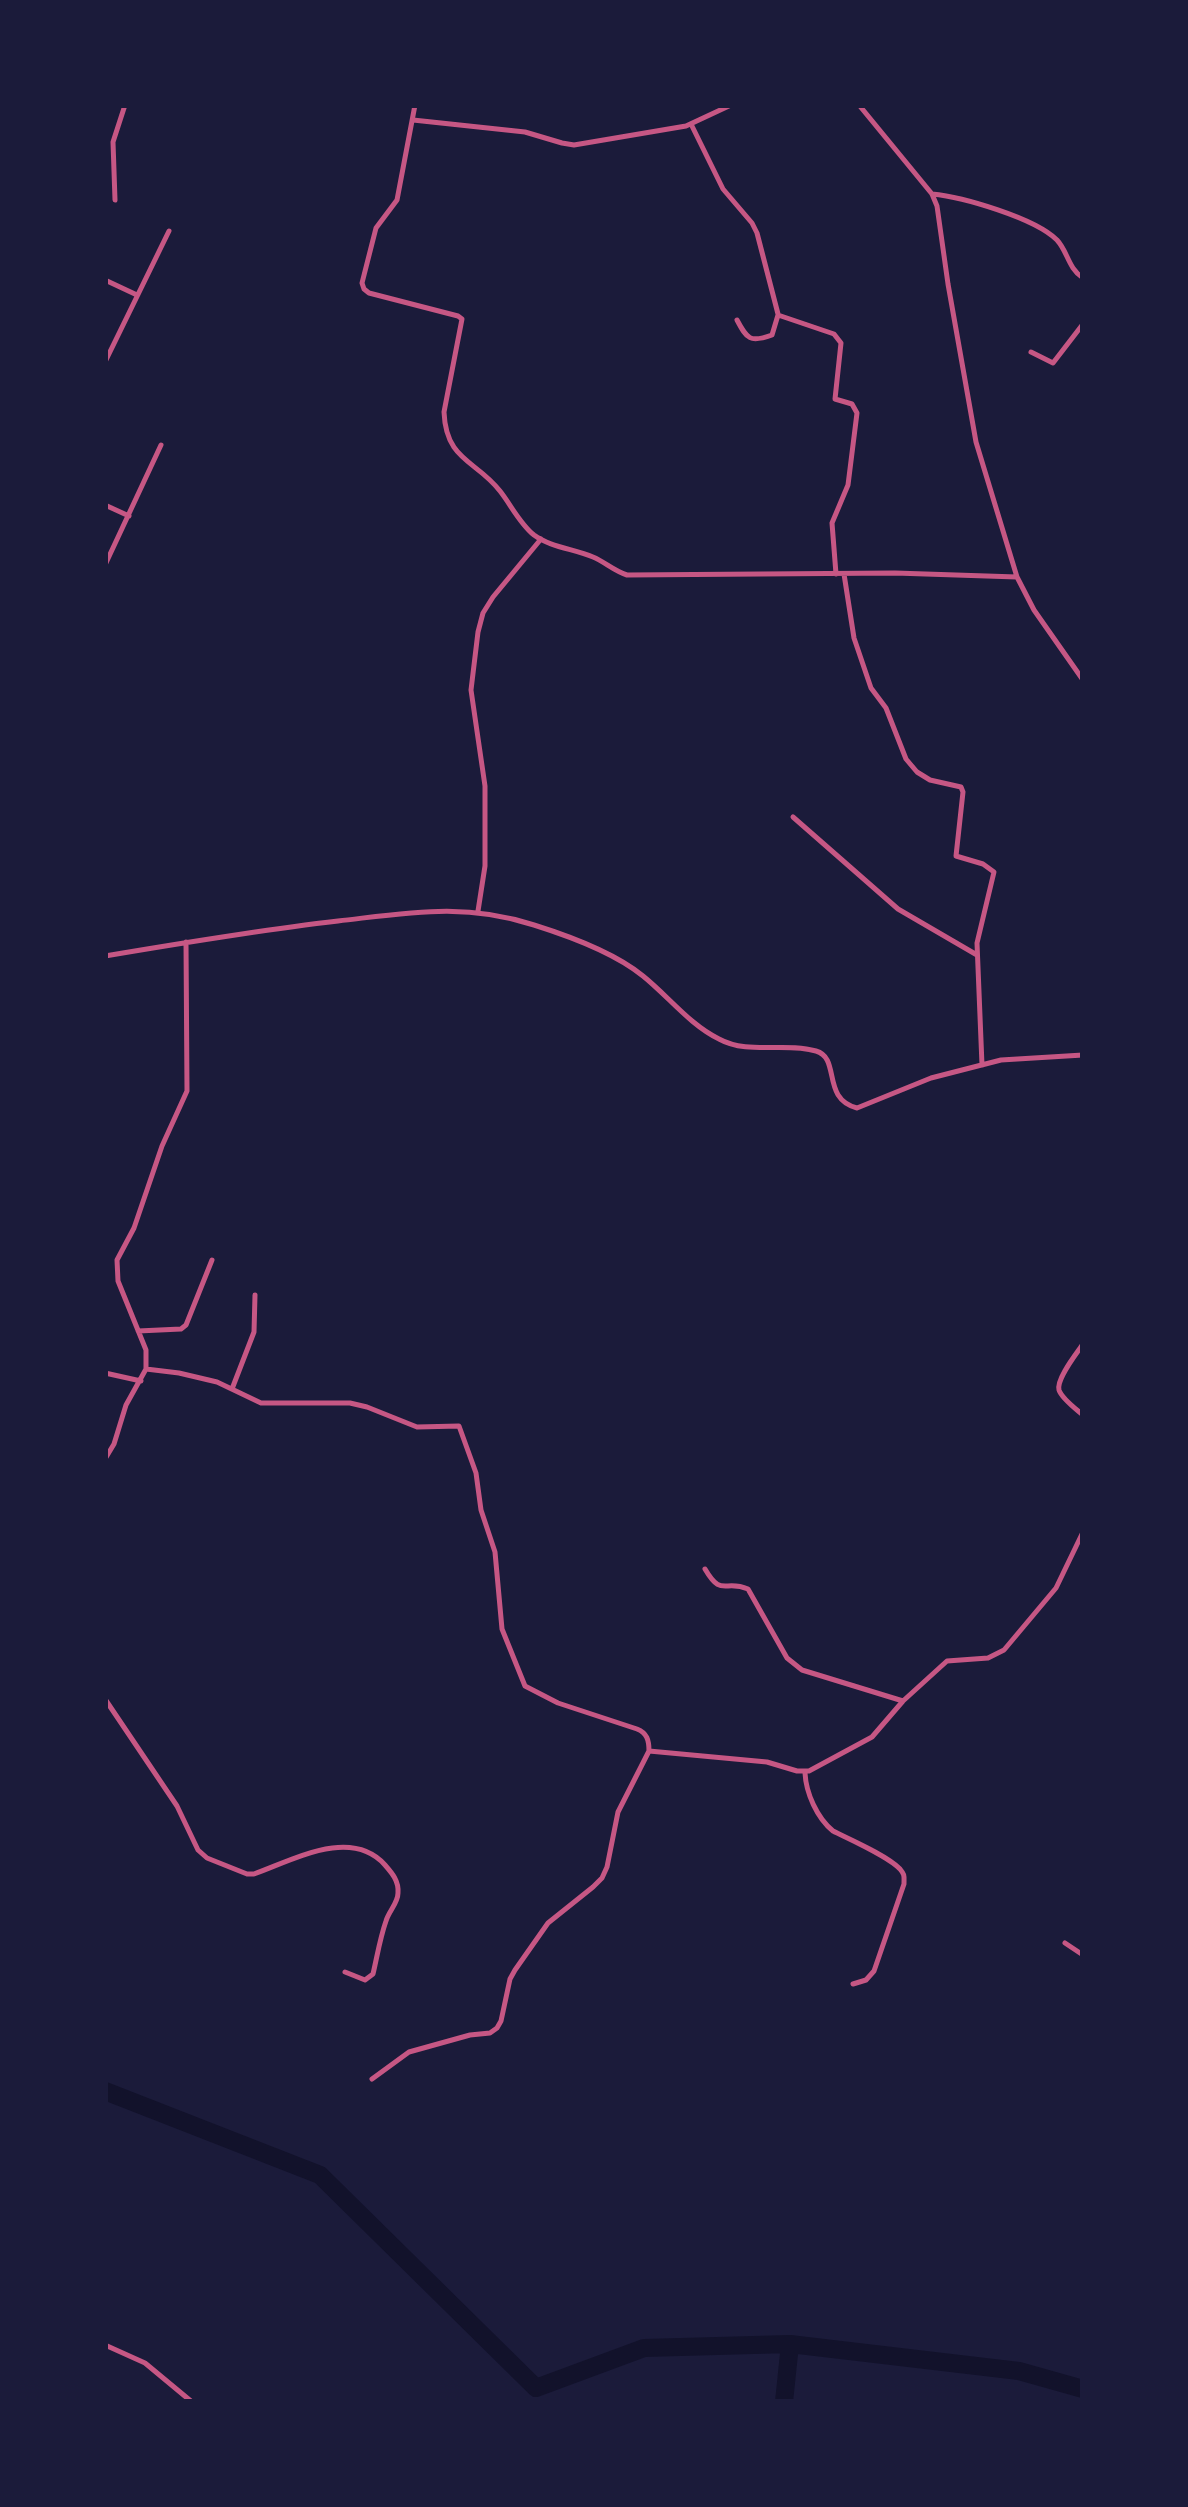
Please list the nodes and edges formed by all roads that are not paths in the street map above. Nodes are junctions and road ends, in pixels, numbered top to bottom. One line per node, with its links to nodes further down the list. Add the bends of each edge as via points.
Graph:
1 (125, 105): 8 (street, via 114,142)
2 (416, 105): 5 (street)
3 (731, 105): 6 (street)
4 (859, 105): 7 (street)
5 (412, 120): 6 (street, via 525,132 562,144); 21 (street, via 396,200 376,228 362,283 369,293 462,319 444,412 449,439)
6 (691, 124): 13 (street, via 723,189 752,222)
7 (932, 194): 10 (street, via 964,199 1041,230 1059,242); 25 (street, via 976,442)
8 (114, 200)
9 (169, 231): 12 (street)
10 (1083, 278)
11 (105, 280): 12 (street)
12 (138, 295): 17 (street)
13 (778, 315): 14 (street, via 772,334 751,339); 23 (street, via 838,338 835,399 858,413 848,485 832,522)
14 (738, 320)
15 (1083, 324): 16 (street, via 1053,363)
16 (1030, 352)
17 (105, 362)
18 (161, 446): 20 (street)
19 (105, 505): 20 (street)
20 (129, 516): 22 (street)
21 (541, 539): 23 (street, via 627,575); 28 (street, via 493,598 478,632 472,690 485,786 485,866)
22 (105, 565)
23 (836, 574): 24 (street)
24 (844, 574): 25 (street); 30 (street, via 854,638 906,759 930,780 961,787 956,856 994,872)
25 (1018, 577): 26 (street)
26 (1083, 680)
27 (793, 817): 30 (street, via 898,909)
28 (478, 912): 29 (street, via 427,911); 33 (street, via 537,926 627,964 720,1040 818,1051 828,1061 835,1092 857,1108)
29 (186, 942): 31 (street); 36 (street, via 187,1091 117,1260 118,1282)
30 (977, 955): 33 (street)
31 (105, 956)
32 (1083, 1054): 33 (street)
33 (982, 1065)
34 (212, 1260): 36 (street, via 181,1329)
35 (255, 1295): 41 (street, via 254,1332)
36 (138, 1331): 38 (street)
37 (1083, 1344): 42 (street, via 1058,1388)
38 (146, 1369): 40 (street); 41 (street)
39 (105, 1373): 40 (street)
40 (140, 1380): 43 (street)
41 (232, 1389): 48 (street, via 260,1402 350,1402 417,1427 459,1426 495,1552 502,1630 523,1682 558,1703 642,1731)
42 (1083, 1415)
43 (105, 1459)
44 (1083, 1532): 47 (street, via 1050,1598 1004,1650 988,1658 948,1660)
45 (705, 1569): 47 (street, via 718,1586 748,1589 794,1666)
46 (105, 1700): 52 (street, via 207,1858 254,1874 324,1849 375,1854 393,1875 396,1900 374,1974 364,1980)
47 (903, 1701): 49 (street, via 872,1737)
48 (649, 1751): 49 (street); 54 (street, via 618,1812 602,1878 548,1923 525,1954 510,1979 497,2028 408,2052)
49 (805, 1772): 53 (street, via 825,1824 904,1876 874,1971)
50 (1065, 1944): 51 (street)
51 (1083, 1955)
52 (345, 1972)
53 (853, 1984)
54 (372, 2079)
55 (105, 2345): 56 (street, via 145,2363)
56 (192, 2402)

